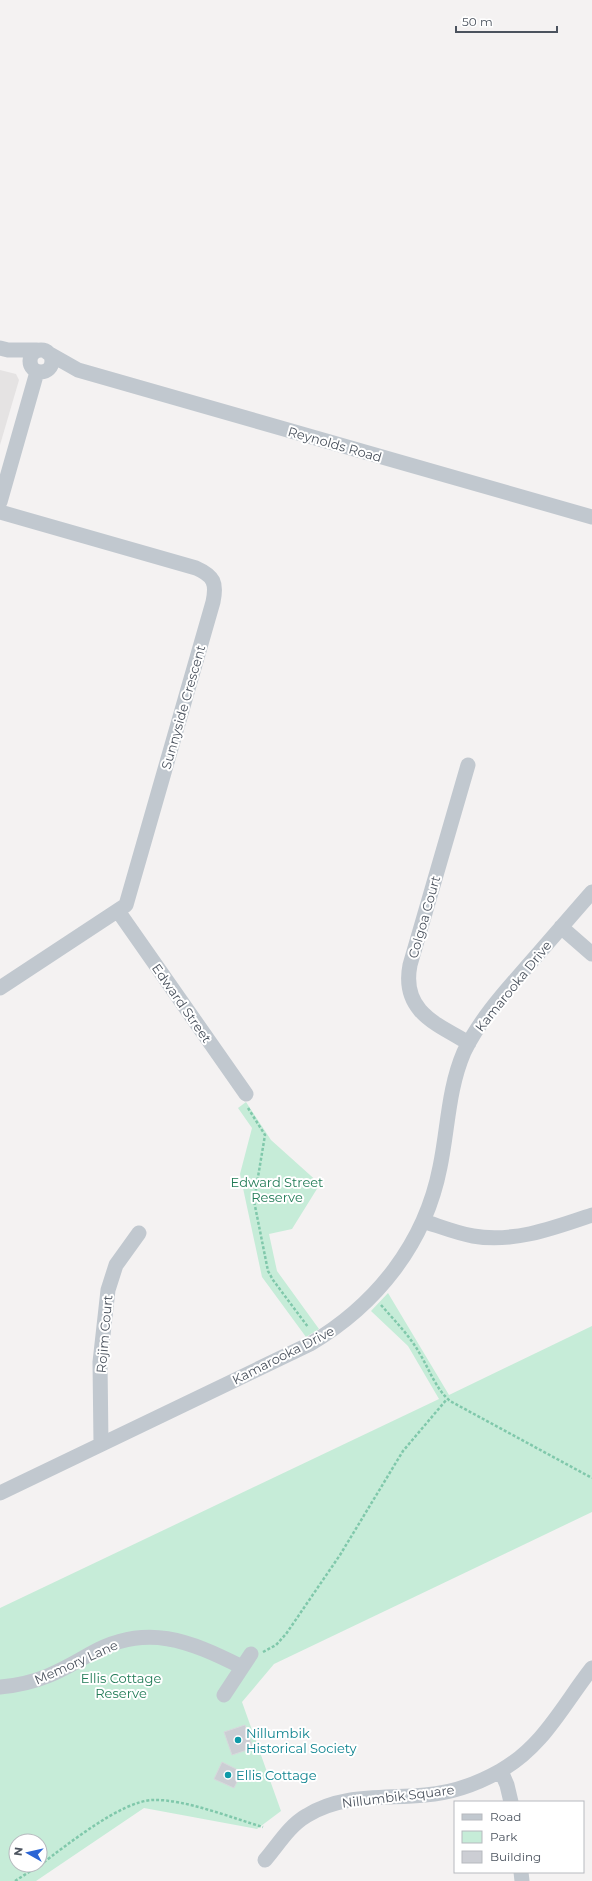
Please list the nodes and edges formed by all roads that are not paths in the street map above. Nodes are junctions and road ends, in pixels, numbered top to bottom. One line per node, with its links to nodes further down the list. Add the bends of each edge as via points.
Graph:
1 (4, 349): 2 (street); 3 (street)
2 (43, 352): 3 (street, via 51,356 52,364); 4 (street)
3 (38, 370): 4 (street); 5 (street)
4 (78, 370): 7 (street, Reynolds Road)
5 (0, 502)
6 (0, 512): 10 (street, Sunnyside Crescent, via 196,568 210,575 214,584 213,602 127,902)
7 (592, 518)
8 (468, 765): 14 (street, Colgoa Court, via 408,979 410,993 423,1014)
9 (592, 892): 11 (street, Kamarooka Drive)
10 (118, 911): 13 (street, Sunnyside Crescent); 15 (street, Edward Street)
11 (561, 927): 12 (street); 14 (street, Kamarooka Drive, via 495,1003)
12 (592, 954)
13 (0, 988)
14 (469, 1043): 17 (street, Kamarooka Drive, via 452,1087 440,1167)
15 (245, 1095)
16 (592, 1215): 17 (street, via 538,1232 506,1238 474,1236)
17 (423, 1221): 19 (street, Kamarooka Drive, via 402,1259 373,1296 340,1325 310,1344)
18 (139, 1233): 19 (street, Rojim Court, via 116,1265 108,1290 100,1362)
19 (101, 1444): 20 (street, Kamarooka Drive)
20 (0, 1493)
21 (251, 1654): 22 (street)
22 (242, 1667): 24 (street, Memory Lane, via 198,1646 168,1638 148,1637 112,1643 46,1678); 25 (street)
23 (592, 1668): 26 (street, Nillumbik Square, via 552,1726 529,1749)
24 (0, 1687)
25 (224, 1695)
26 (501, 1771): 27 (street); 28 (street, Nillumbik Square, via 441,1793 366,1798 316,1811 298,1822)
27 (511, 1801)
28 (266, 1860)

